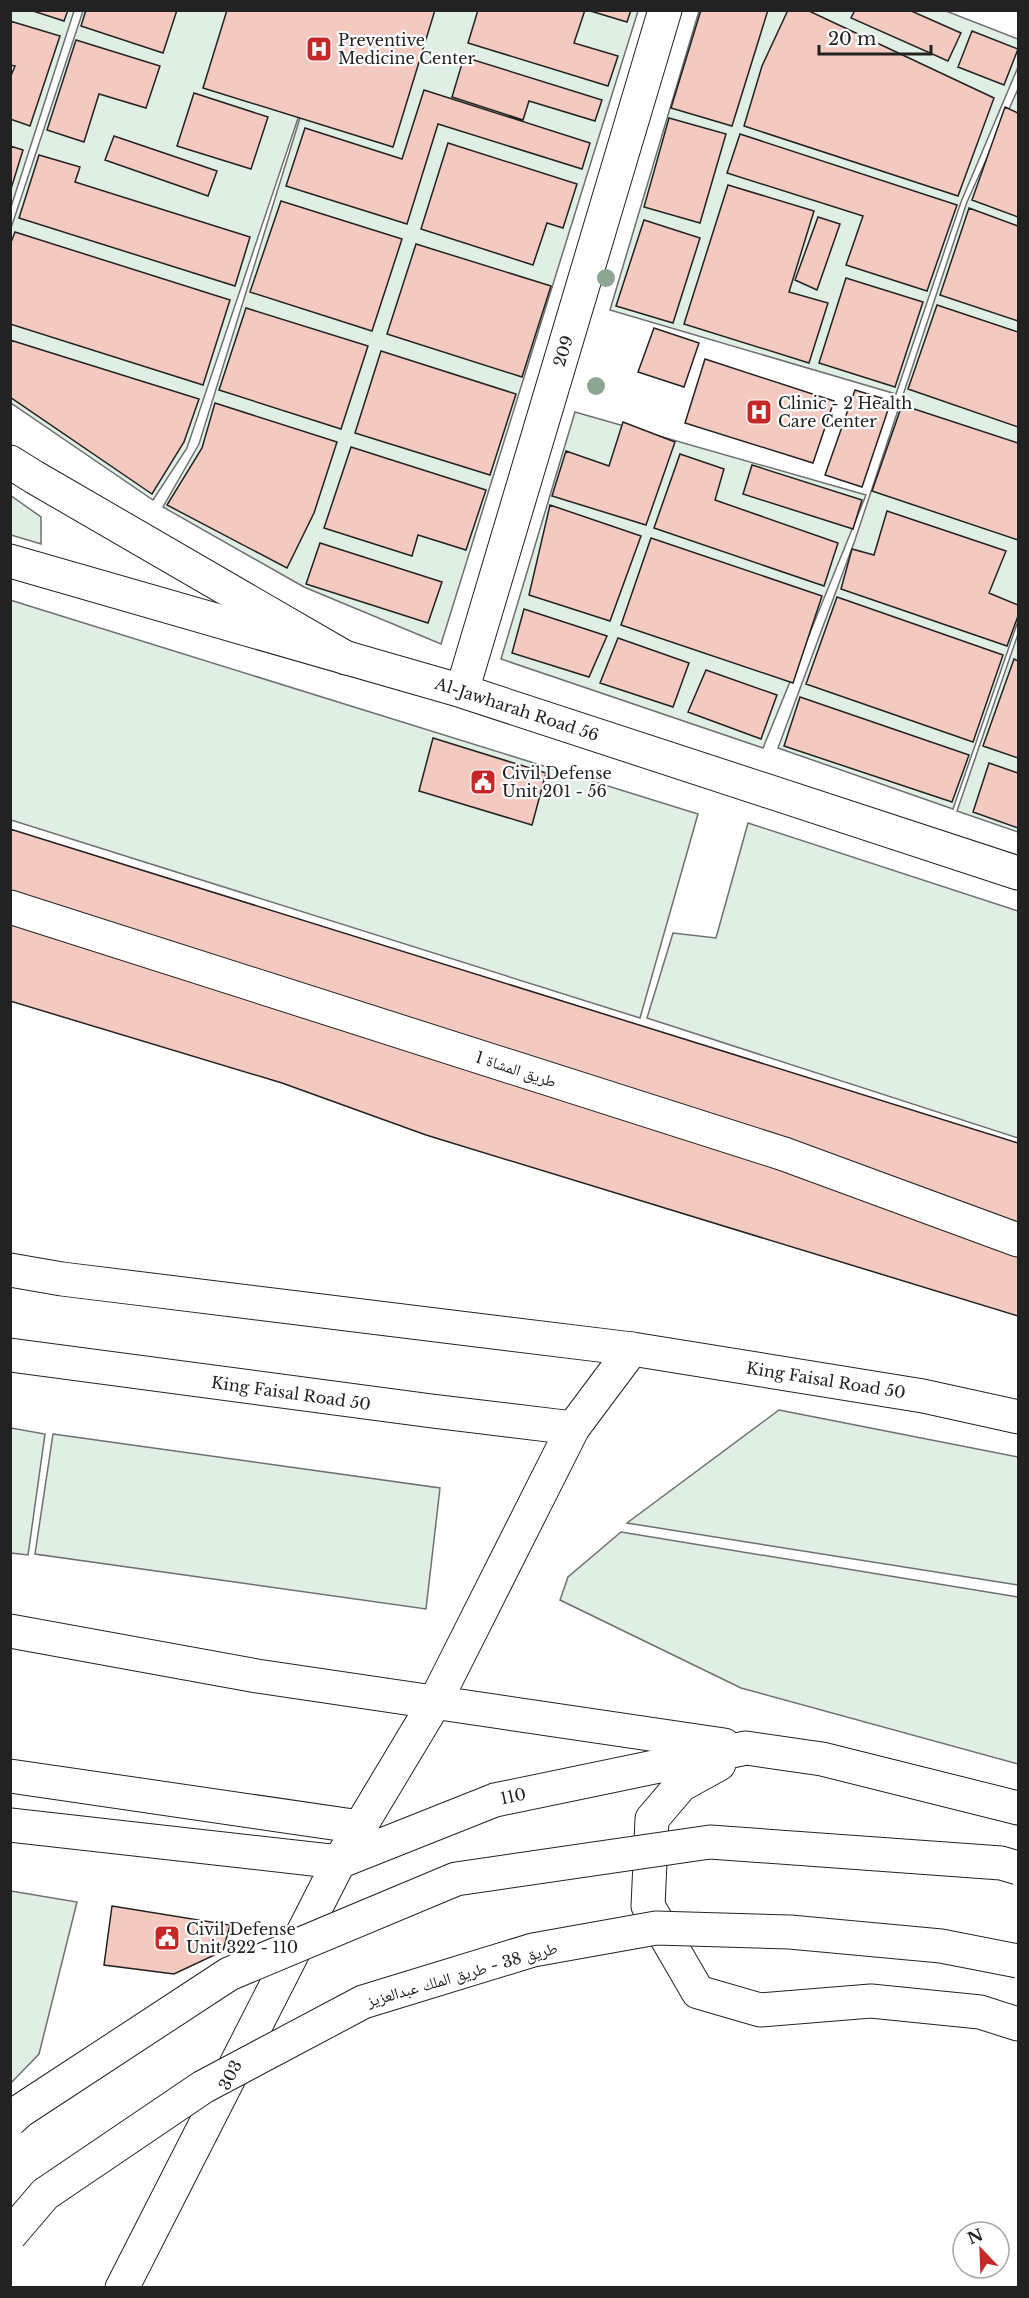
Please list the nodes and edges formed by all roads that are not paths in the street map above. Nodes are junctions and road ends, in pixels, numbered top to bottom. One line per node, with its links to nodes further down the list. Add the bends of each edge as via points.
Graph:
1 (665, 10): 5 (street, 209)
2 (10, 462): 4 (street)
3 (10, 561): 4 (street, Al-Jawharah Road 56)
4 (346, 658): 5 (street, Al-Jawharah Road 56)
5 (462, 691): 6 (street, Al-Jawharah Road 56)
6 (1018, 873)
7 (10, 907): 8 (street, طريق المشاة 1, via 784,1154)
8 (1018, 1240)
9 (10, 1270): 10 (street, King Faisal Road 50)
10 (632, 1349): 12 (street, King Faisal Road 50, via 923,1395); 13 (street, 303)
11 (10, 1355): 13 (street, King Faisal Road 50)
12 (1018, 1417)
13 (573, 1428): 15 (street, 303)
14 (10, 1631): 15 (street, via 256,1676)
15 (435, 1702): 16 (street); 20 (street, 303)
16 (746, 1748): 18 (street, 110, via 822,1759); 21 (street, 110, via 495,1800); 24 (street, via 681,1785 652,1819 648,1906 698,1992 760,2010 871,2001 980,2012)
17 (10, 1776): 20 (street)
18 (1018, 1808)
19 (10, 1825): 21 (street, 110)
20 (360, 1827): 21 (street, 303)
21 (339, 1862): 27 (street, 303)
22 (1018, 1868): 25 (street, bridge, via 1001,1863 710,1842 456,1879 229,1974)
23 (1018, 1961): 26 (street, طريق 38 - طريق الملك عبدالعزيز, bridge, via 941,1946 790,1932 656,1928 533,1950 363,2002 213,2082 45,2194)
24 (1018, 2024)
25 (10, 2120)
26 (10, 2235)
27 (122, 2288)

